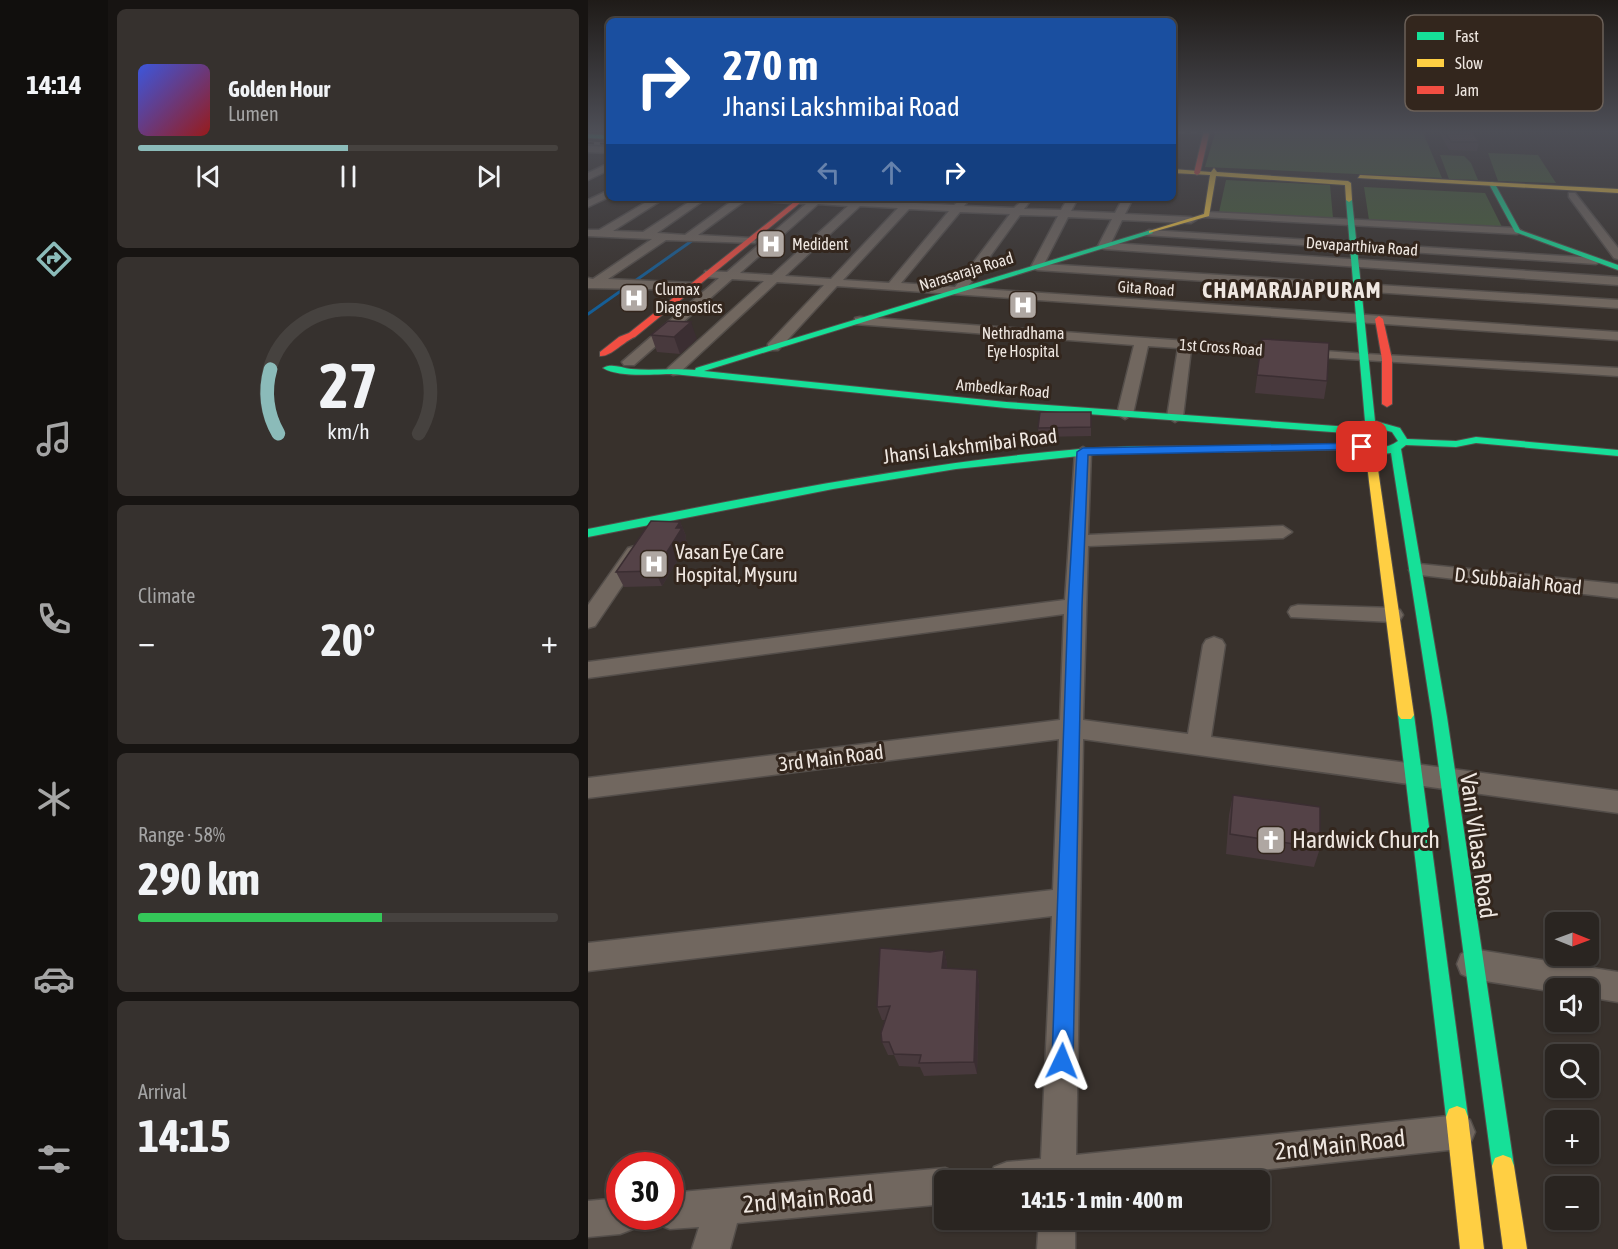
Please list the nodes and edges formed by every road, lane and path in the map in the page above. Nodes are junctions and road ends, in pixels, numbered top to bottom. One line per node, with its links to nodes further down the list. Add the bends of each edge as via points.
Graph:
1 (1211, 188): 29 (main road)
2 (1354, 188): 32 (main road)
3 (1357, 188): 33 (main road)
4 (1494, 188): 34 (main road)
5 (1497, 188): 11 (main road)
6 (1506, 188): 8 (main road)
7 (588, 191): 9 (street)
8 (1618, 191)
9 (606, 192)
10 (606, 194): 25 (street)
11 (1572, 195): 12 (main road); 45 (street)
12 (1618, 197)
13 (655, 201): 37 (street)
14 (698, 201): 38 (street)
15 (738, 201): 40 (street)
16 (806, 201): 41 (main road)
17 (807, 201): 52 (street)
18 (860, 201): 53 (street)
19 (886, 201): 24 (street)
20 (963, 201): 26 (street)
21 (1025, 201): 27 (street)
22 (1071, 201): 28 (street)
23 (1127, 201): 30 (street)
24 (911, 202): 26 (street); 55 (street)
25 (588, 204)
26 (957, 207): 27 (street); 57 (street)
27 (1018, 211): 28 (street); 60 (street)
28 (1065, 213): 30 (street); 49 (street)
29 (1207, 215): 31 (main road, Narasaraja Road); 32 (street)
30 (1121, 216): 31 (street); 43 (street)
31 (1191, 220): 36 (main road, Narasaraja Road)
32 (1349, 223): 33 (street); 44 (main road)
33 (1364, 224): 34 (street); 44 (main road)
34 (1517, 231): 46 (main road)
35 (588, 233): 37 (street)
36 (1149, 233): 43 (main road, Narasaraja Road); 44 (street)
37 (602, 234): 38 (street); 42 (street)
38 (645, 236): 39 (street)
39 (663, 237): 40 (street); 56 (street)
40 (686, 239): 41 (street)
41 (751, 241): 51 (main road)
42 (588, 242)
43 (1104, 246): 47 (street, Devaparthiva Road); 49 (main road, Narasaraja Road)
44 (1359, 246): 46 (street); 47 (main road); 48 (main road)
45 (1618, 256)
46 (1596, 261): 50 (main road)
47 (1354, 262): 48 (street, Devaparthiva Road); 59 (main road)
48 (1370, 263): 54 (street, Devaparthiva Road); 61 (main road)
49 (1037, 267): 59 (street); 60 (main road, Narasaraja Road)
50 (1618, 268)
51 (709, 274): 52 (street, Gita Road); 58 (main road)
52 (730, 275): 53 (street, Gita Road); 72 (street)
53 (777, 278): 55 (street, Gita Road); 74 (street)
54 (1618, 281)
55 (834, 282): 57 (street, Gita Road); 68 (street)
56 (590, 284): 58 (street)
57 (893, 286): 60 (street, Gita Road)
58 (693, 287): 72 (main road, via 622,339)
59 (1357, 288): 61 (street); 63 (main road)
60 (958, 291): 63 (street, Gita Road); 64 (main road, Narasaraja Road)
61 (1376, 304): 62 (street); 63 (street, Gita Road); 65 (street, Gita Road); 71 (main road)
62 (1618, 304)
63 (1361, 318): 70 (main road)
64 (860, 321): 66 (street, 1st Cross Road); 68 (main road, Narasaraja Road)
65 (1618, 336)
66 (1142, 341): 67 (street, 1st Cross Road); 77 (street)
67 (1185, 345): 70 (street, 1st Cross Road); 78 (street)
68 (773, 347): 76 (main road, Narasaraja Road)
69 (588, 358): 72 (main road)
70 (1366, 358): 71 (street, 1st Cross Road); 79 (main road)
71 (1387, 359): 75 (street, 1st Cross Road); 80 (main road)
72 (611, 362): 73 (main road, Ambedkar Road, via 635,372); 73 (main road, Ambedkar Road, via 645,364)
73 (652, 370): 74 (main road, Ambedkar Road)
74 (673, 370): 76 (main road, Ambedkar Road)
75 (1618, 372)
76 (691, 373): 77 (main road, Ambedkar Road)
77 (1125, 414): 78 (main road, Ambedkar Road)
78 (1175, 417): 81 (main road, Ambedkar Road)
79 (1370, 423): 80 (main road); 81 (main road)
80 (1387, 426): 82 (main road)
81 (1352, 430): 83 (main road, via 1351,438)
82 (1400, 441): 83 (main road, Jhansi Lakshmibai Road); 85 (main road, Jhansi Lakshmibai Road, via 1455,434 1476,440); 90 (main road, Vani Vilasa Road)
83 (1366, 448): 84 (main road, Jhansi Lakshmibai Road); 94 (main road)
84 (1083, 452): 86 (main road, Jhansi Lakshmibai Road, via 824,486); 89 (street)
85 (1618, 453)
86 (656, 521): 88 (main road, Jhansi Lakshmibai Road); 95 (street)
87 (1283, 532): 89 (street)
88 (588, 533)
89 (1078, 541): 92 (street)
90 (1419, 570): 91 (street, D. Subbaiah Road); 101 (main road, Vani Vilasa Road)
91 (1618, 591)
92 (1075, 606): 97 (street); 98 (street)
93 (1298, 612): 94 (street)
94 (1393, 615): 100 (main road)
95 (588, 621)
96 (1214, 645): 99 (street)
97 (588, 670)
98 (1073, 728): 99 (street, 3rd Main Road); 102 (street, 3rd Main Road); 104 (street)
99 (1198, 745): 100 (street, 3rd Main Road)
100 (1414, 775): 101 (street, 3rd Main Road); 108 (main road)
101 (1446, 779): 103 (street, 3rd Main Road); 106 (main road, Vani Vilasa Road)
102 (588, 788)
103 (1618, 802)
104 (1068, 901): 105 (street); 109 (street)
105 (588, 957)
106 (1472, 964): 107 (street); 120 (main road, Vani Vilasa Road)
107 (1618, 987)
108 (1458, 1132): 110 (street, 2nd Main Road); 119 (main road)
109 (1058, 1170)
110 (1128, 1170)
111 (934, 1187): 112 (street, 2nd Main Road)
112 (723, 1206): 113 (street, 2nd Main Road); 117 (street)
113 (684, 1210)
114 (606, 1217): 115 (street)
115 (588, 1219)
116 (1057, 1230): 118 (street)
117 (711, 1249)
118 (1056, 1249)
119 (1472, 1249)
120 (1515, 1249)

